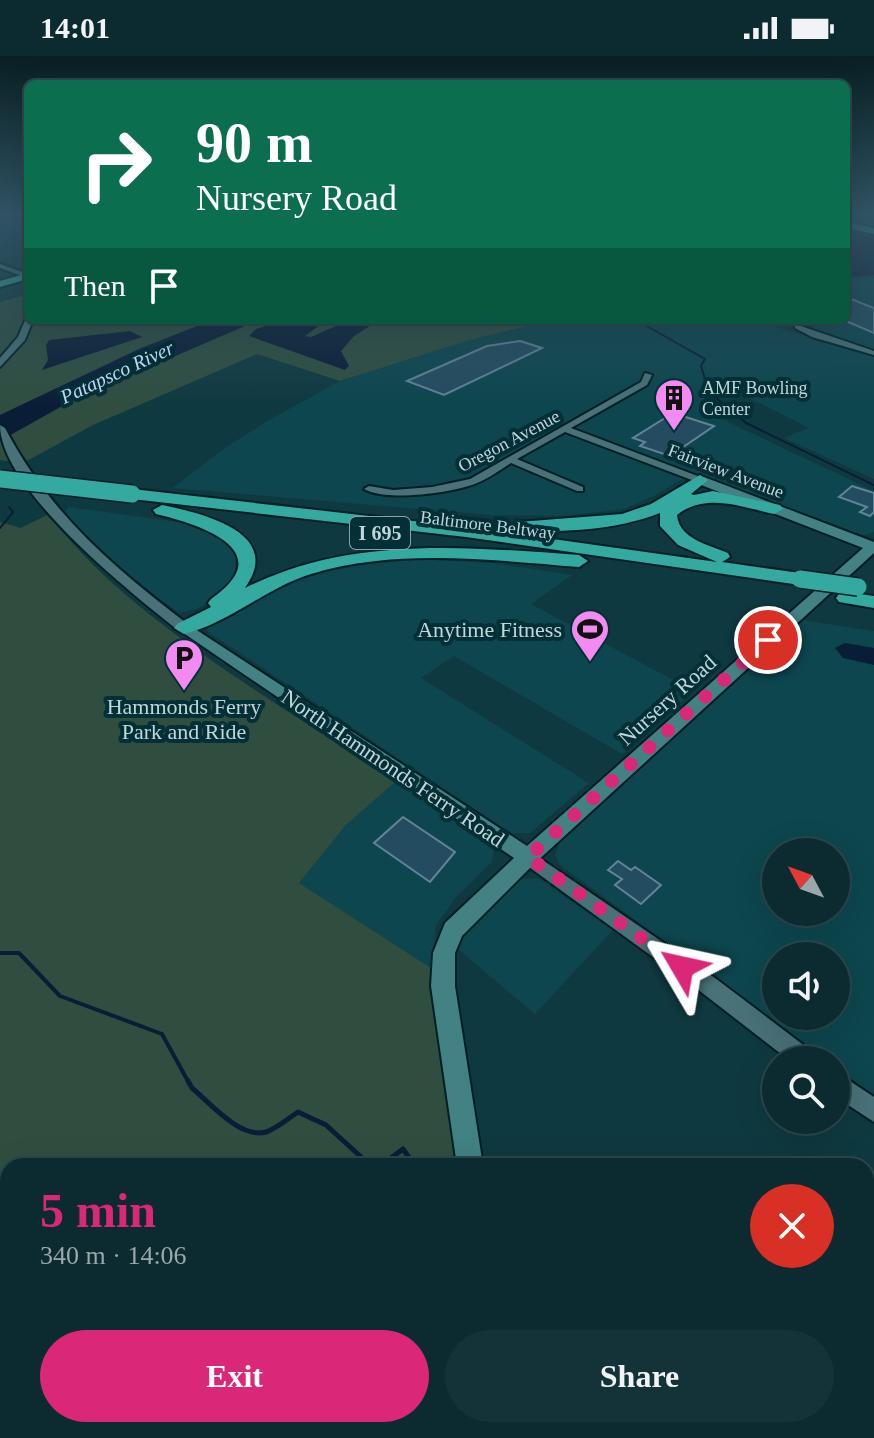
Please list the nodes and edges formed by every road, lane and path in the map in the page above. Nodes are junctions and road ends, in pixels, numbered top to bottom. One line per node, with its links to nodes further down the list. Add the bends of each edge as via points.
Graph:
1 (19, 283): 2 (highway); 3 (highway)
2 (0, 284)
3 (0, 291)
4 (27, 324): 7 (street)
5 (798, 326): 6 (street)
6 (874, 353)
7 (0, 364)
8 (648, 375): 10 (street, Oregon Avenue, via 644,383)
9 (0, 428): 26 (street, North Hammonds Ferry Road, via 44,503 118,577)
10 (565, 429): 11 (street, Oregon Avenue); 13 (street, Fairview Avenue)
11 (511, 460): 14 (street, Oregon Avenue, via 454,487 393,493); 15 (street)
12 (0, 479): 17 (highway, Baltimore Beltway / I 695, bridge)
13 (704, 482): 18 (highway); 19 (main road, Fairview Avenue); 20 (highway, via 655,508 587,524 482,527)
14 (369, 489)
15 (580, 489)
16 (0, 490): 17 (highway, Baltimore Beltway / I 695)
17 (133, 501): 20 (highway, Baltimore Beltway / I 695); 22 (highway, Baltimore Beltway / I 695); 26 (highway, via 212,523 235,537 247,557 247,569 235,589)
18 (677, 504): 19 (highway, via 713,496); 23 (highway, via 668,514 669,526 684,541)
19 (774, 509): 21 (main road, Fairview Avenue)
20 (332, 516): 23 (highway, Baltimore Beltway / I 695)
21 (874, 546): 27 (main road, Nursery Road)
22 (617, 564): 23 (highway, Baltimore Beltway / I 695); 26 (highway, via 473,554 351,560 288,577)
23 (794, 584): 24 (highway, Baltimore Beltway / I 695)
24 (860, 592): 25 (highway, Baltimore Beltway / I 695)
25 (874, 602)
26 (184, 628): 27 (main road, North Hammonds Ferry Road)
27 (528, 857): 28 (street, North Hammonds Ferry Road); 31 (main road, Nursery Road, via 453,930 444,953 443,986)
28 (788, 1046)
29 (850, 1093): 30 (street)
30 (874, 1111)
31 (469, 1158)

